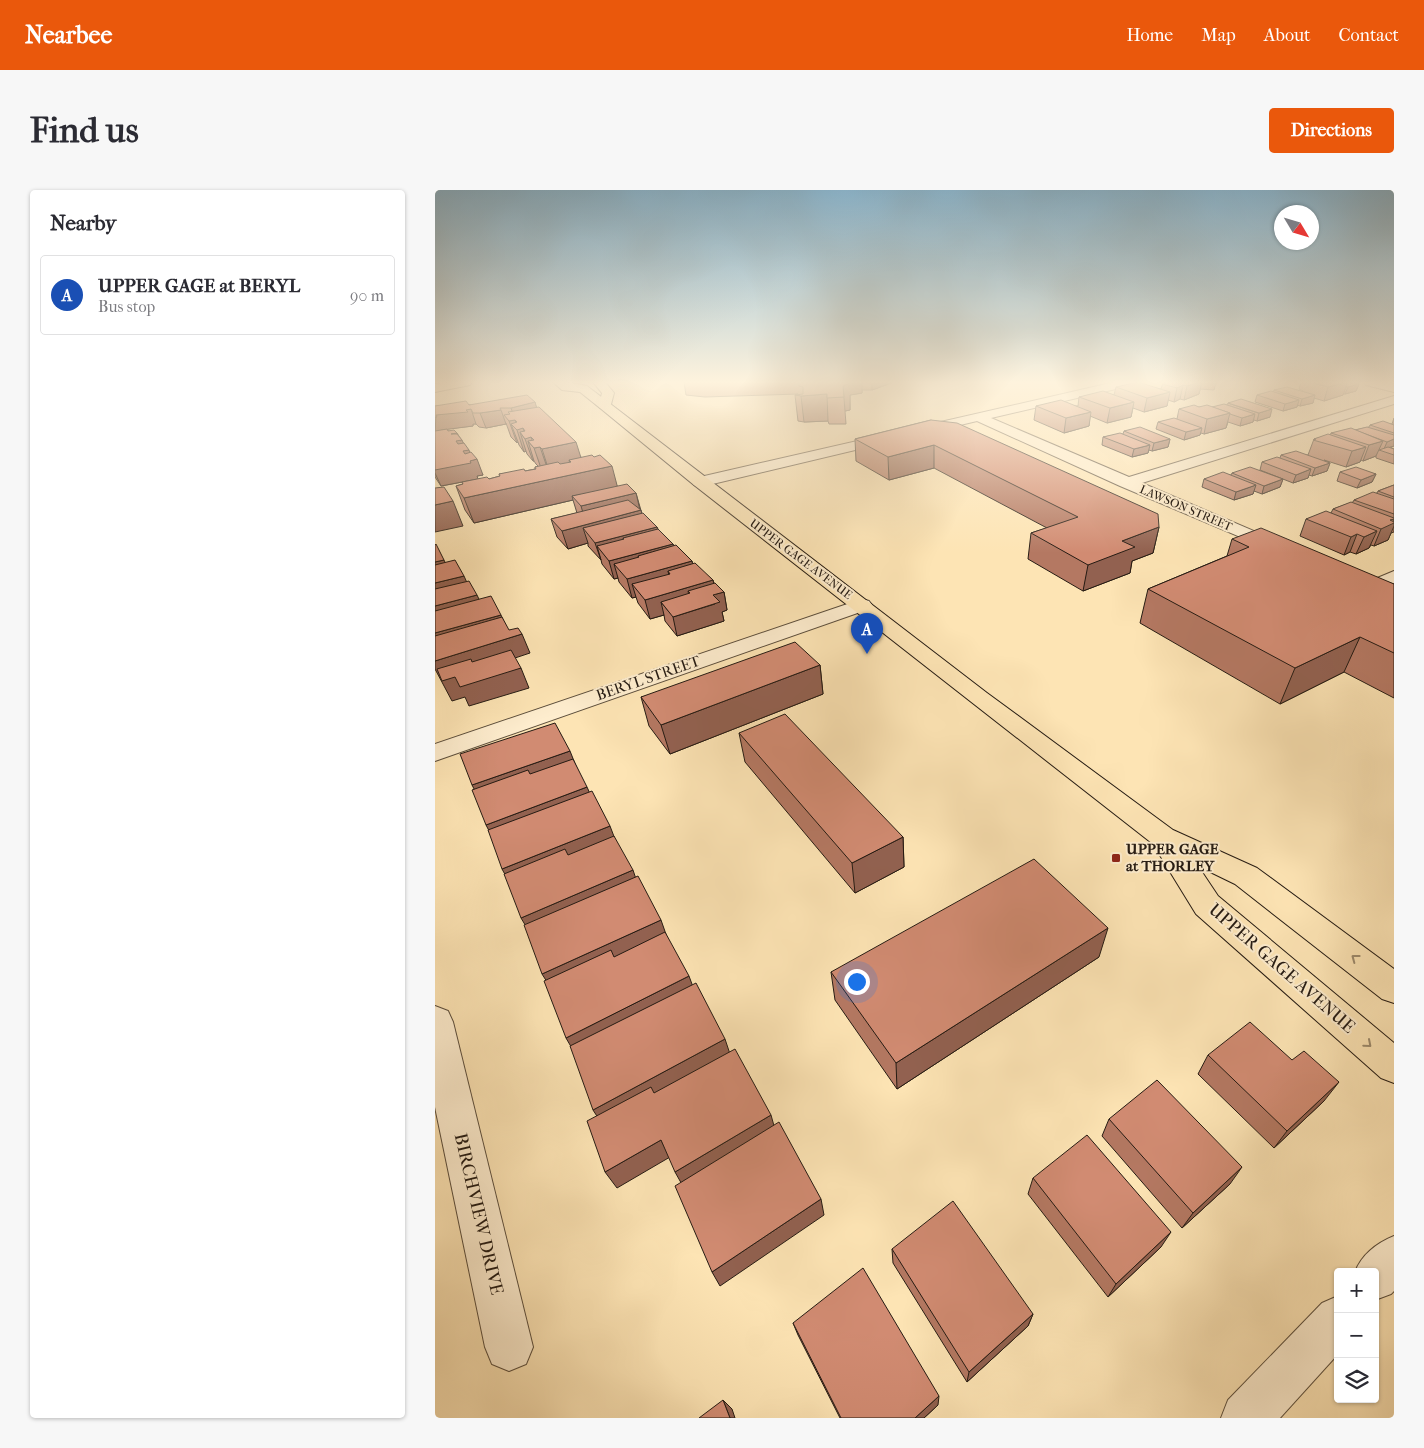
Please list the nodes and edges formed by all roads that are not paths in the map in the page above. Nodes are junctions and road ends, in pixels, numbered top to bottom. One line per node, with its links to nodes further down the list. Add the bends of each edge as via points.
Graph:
1 (647, 439): 5 (main road, UPPER GAGE AVENUE)
2 (883, 439): 5 (street)
3 (1029, 439): 6 (street, LAWSON STREET)
4 (1266, 439): 6 (street)
5 (700, 482): 12 (main road, UPPER GAGE AVENUE)
6 (1126, 482): 7 (street, LAWSON STREET)
7 (1289, 553)
8 (1394, 577): 10 (street)
9 (1352, 581): 10 (street)
10 (1370, 588): 11 (street)
11 (1394, 599)
12 (862, 605): 13 (street, BERYL STREET); 14 (main road, UPPER GAGE AVENUE)
13 (435, 753)
14 (1163, 837): 15 (main road, UPPER GAGE AVENUE, one-way to 14, via 1246,876); 17 (main road, UPPER GAGE AVENUE, one-way to 17, via 1207,905)
15 (1394, 988)
16 (435, 1022): 21 (street, BIRCHVIEW DRIVE)
17 (1394, 1066)
18 (1394, 1258): 19 (street)
19 (1379, 1274)
20 (1334, 1323): 22 (street)
21 (509, 1347)
22 (1246, 1418)

